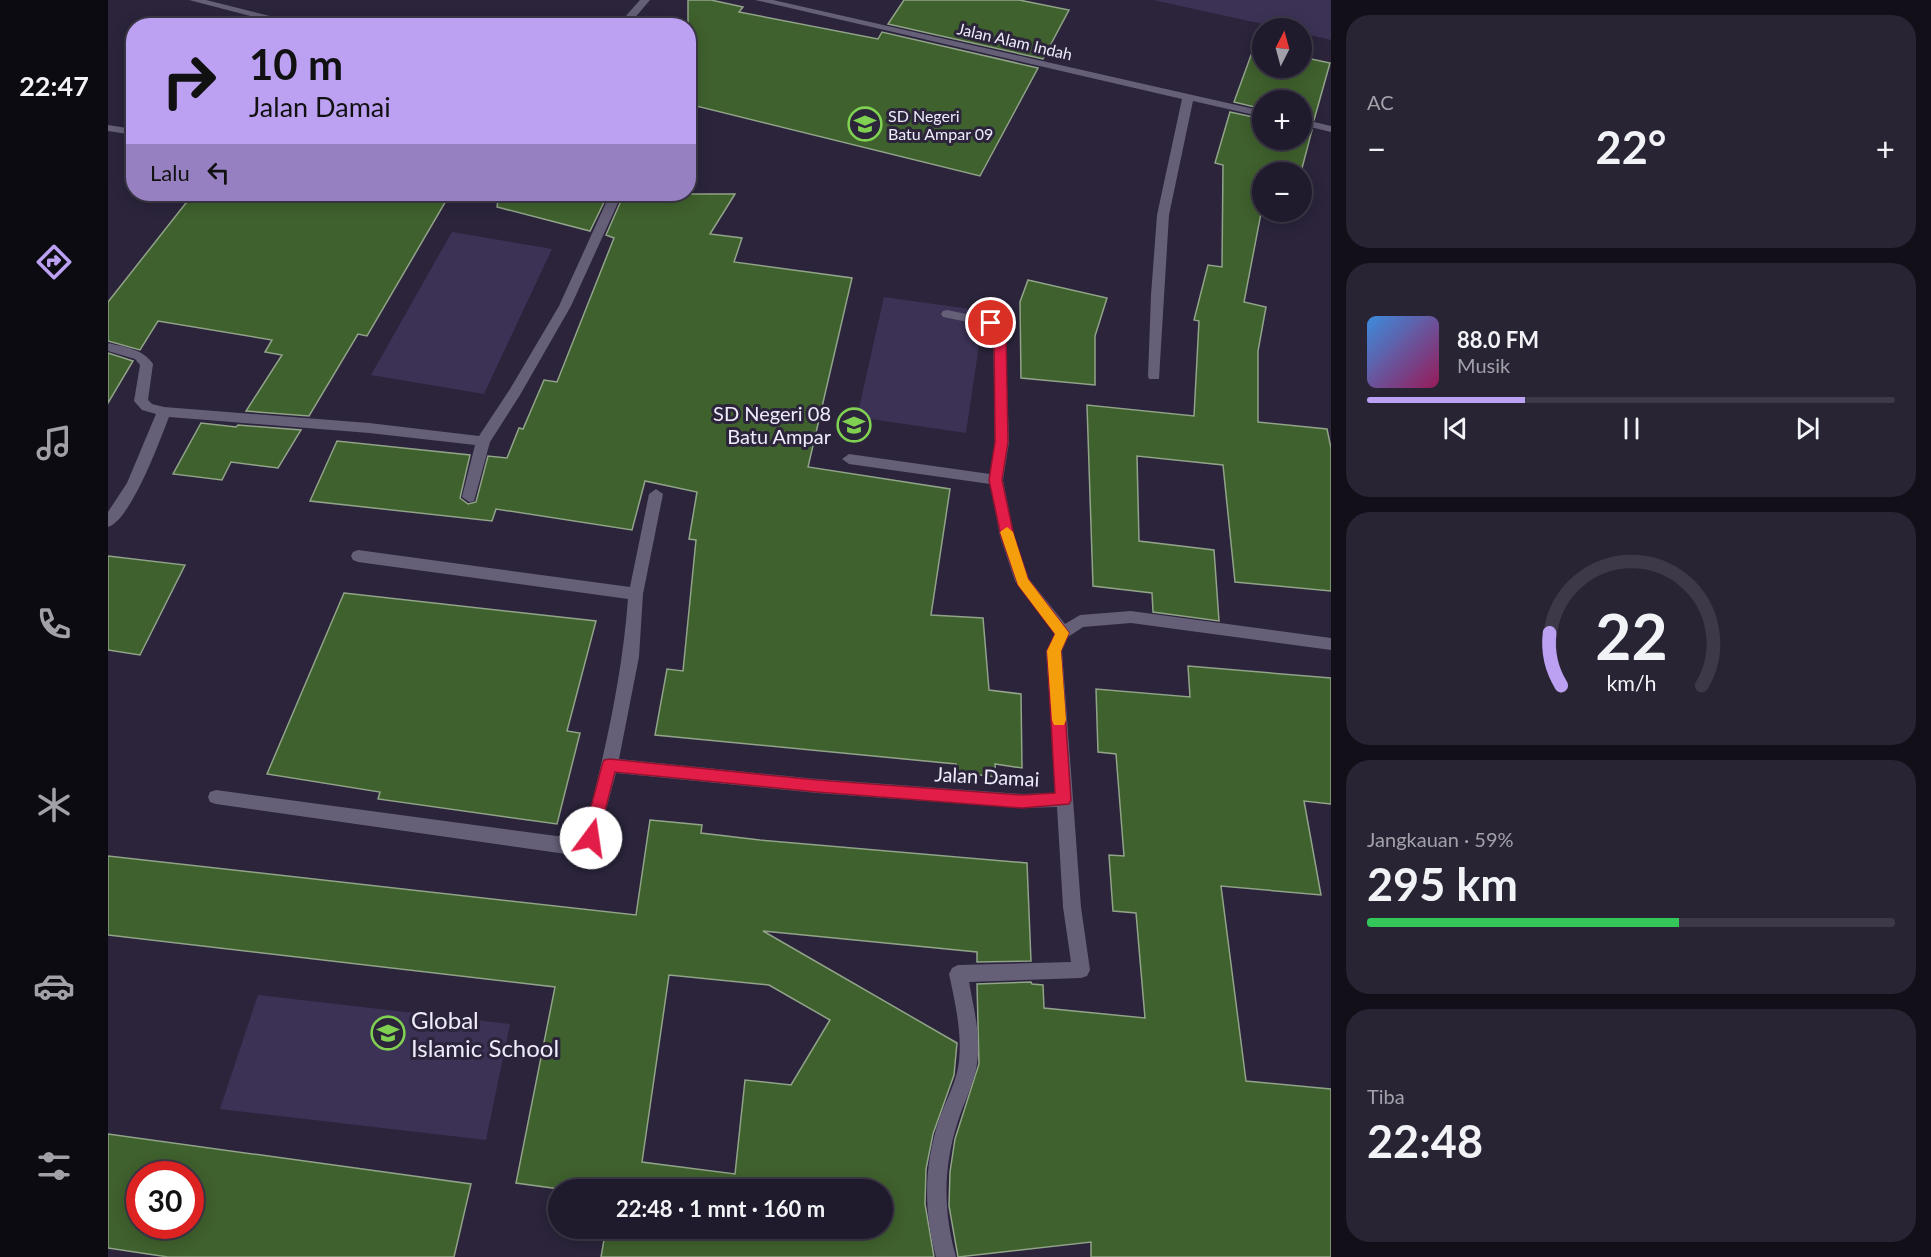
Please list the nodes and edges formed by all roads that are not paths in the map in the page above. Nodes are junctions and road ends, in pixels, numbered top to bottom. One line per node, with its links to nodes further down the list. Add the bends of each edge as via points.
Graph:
1 (194, 0): 4 (street)
2 (645, 0): 5 (street)
3 (760, 0): 6 (street, Jalan Alam Indah)
4 (270, 18)
5 (629, 18)
6 (1188, 97): 7 (street, Jalan Alam Indah); 15 (street, via 1163,213)
7 (1252, 112)
8 (1312, 124): 10 (street)
9 (108, 128): 11 (street)
10 (1331, 129)
11 (126, 131)
12 (613, 201): 17 (street, via 565,306)
13 (946, 315): 19 (street, via 999,328 1002,442)
14 (108, 347): 16 (street, via 140,356 147,364 141,401)
15 (1154, 376)
16 (164, 412): 17 (street); 22 (street, via 140,473)
17 (483, 441): 21 (street)
18 (849, 459): 19 (street)
19 (996, 480): 25 (street, via 1007,536 1022,581)
20 (656, 494): 24 (street)
21 (469, 497)
22 (108, 522)
23 (358, 556): 24 (street)
24 (636, 594): 27 (street, via 631,657)
25 (1063, 633): 26 (street, via 1080,621 1131,617); 29 (street, Jalan Damai, via 1054,651)
26 (1331, 644)
27 (610, 765): 28 (street, via 591,838 583,846 573,848); 29 (street, Jalan Damai, via 828,787 1022,801)
28 (216, 797)
29 (1063, 800): 30 (street, via 1081,970 958,974 969,1038 966,1074 938,1151 935,1201)
30 (946, 1257)

